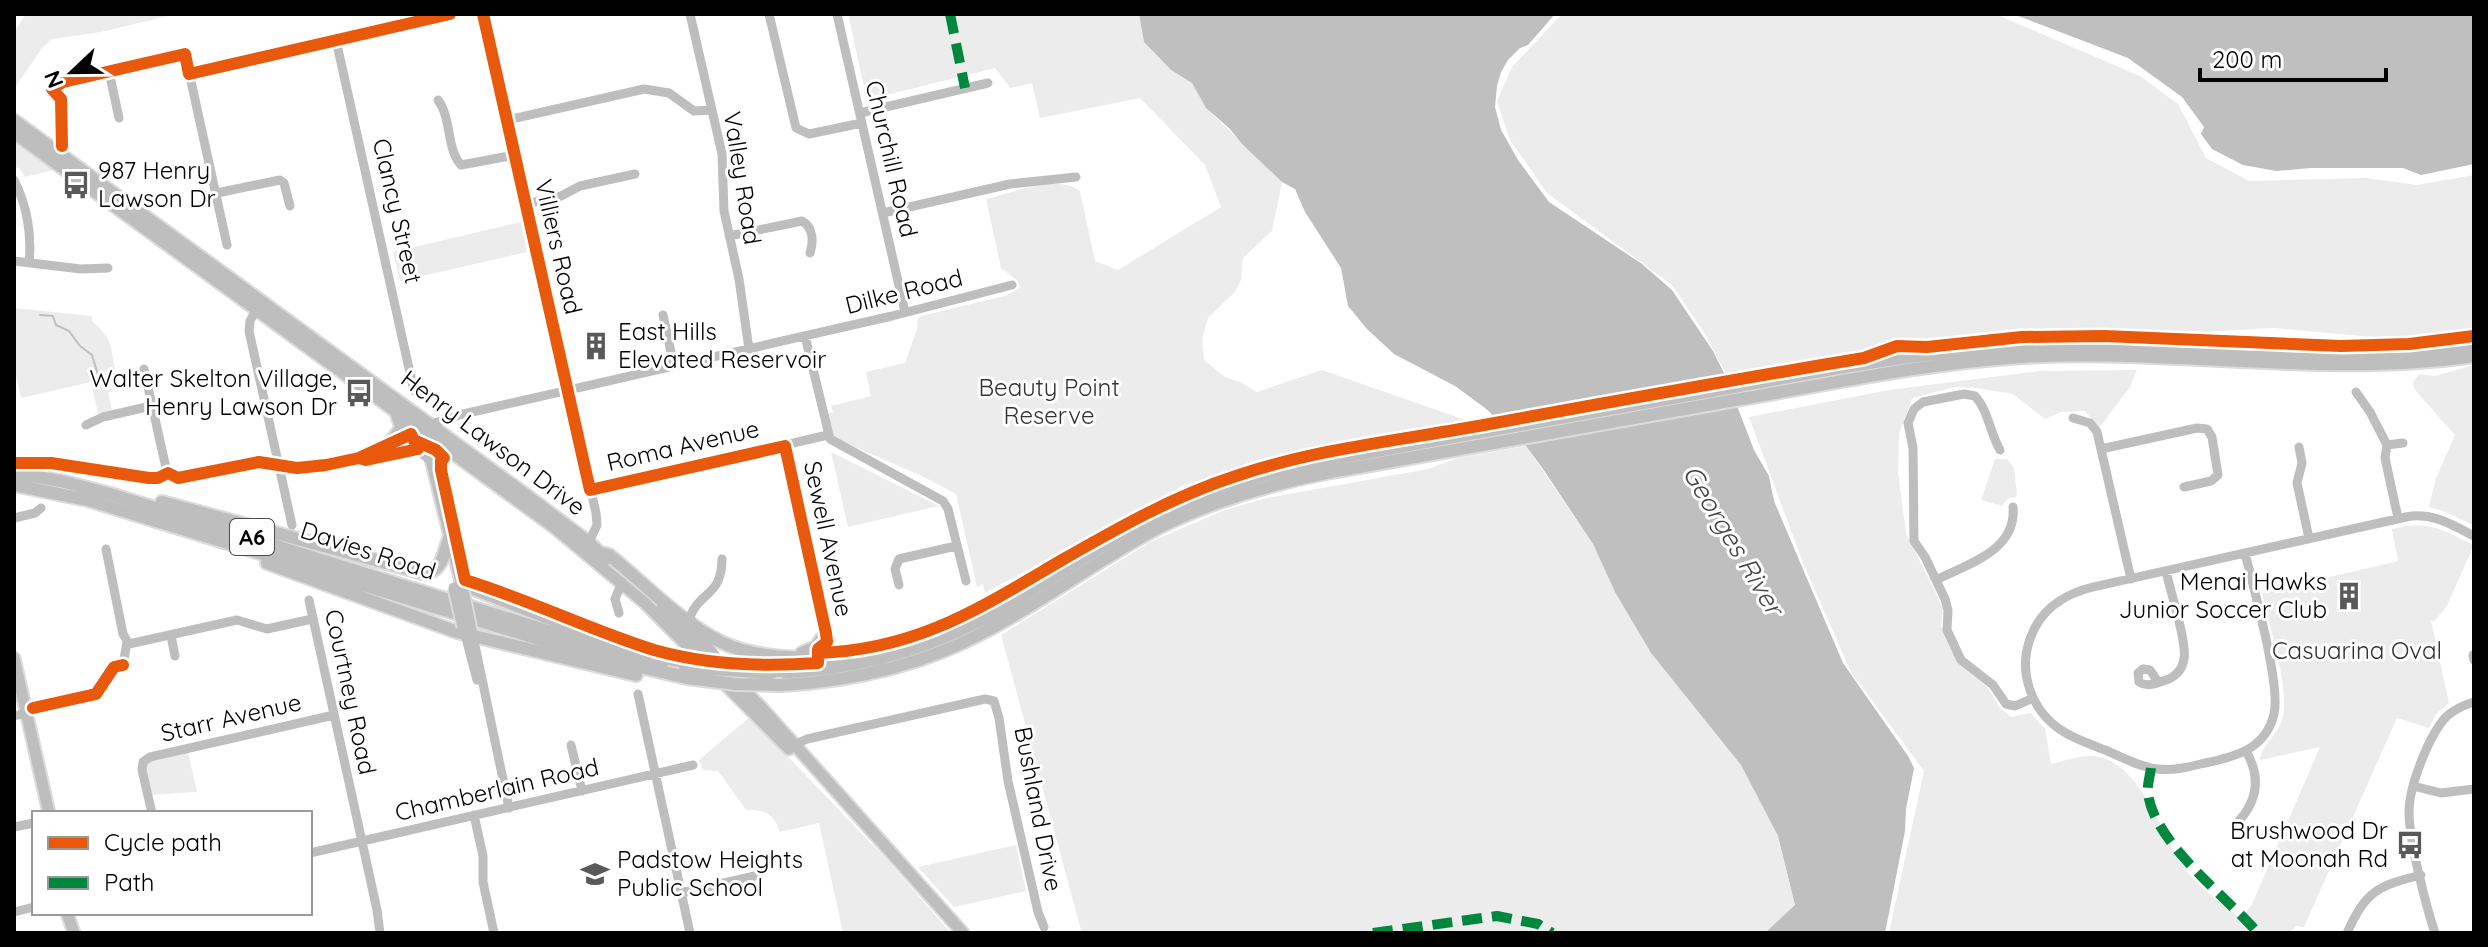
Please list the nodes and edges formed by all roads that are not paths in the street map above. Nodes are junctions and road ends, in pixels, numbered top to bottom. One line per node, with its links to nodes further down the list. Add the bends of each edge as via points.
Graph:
1 (450, 14): 6 (street)
2 (483, 14): 16 (street, Villiers Road)
3 (690, 14): 12 (street, Valley Road)
4 (769, 14): 14 (street, via 796,128 809,134)
5 (837, 14): 14 (street, Churchill Road)
6 (336, 40): 8 (street); 44 (street, Clancy Street)
7 (109, 72): 8 (street, via 185,54); 10 (street); 13 (street)
8 (189, 74): 22 (street)
9 (988, 83): 14 (street)
10 (52, 89)
11 (438, 100): 18 (street, via 461,165)
12 (712, 110): 16 (street, via 694,111 669,93 649,89); 26 (street, Valley Road, via 723,161)
13 (119, 118)
14 (861, 118): 25 (street, Churchill Road)
15 (14, 120): 33 (main road, Henry Lawson Drive)
16 (507, 120): 18 (street, Villiers Road)
17 (14, 133): 33 (main road, Henry Lawson Drive)
18 (515, 155): 23 (street, Villiers Road)
19 (635, 174): 23 (street)
20 (1076, 177): 25 (street, via 1010,184)
21 (14, 180): 30 (street, via 31,240)
22 (217, 193): 24 (street, via 280,180); 27 (street)
23 (526, 204): 43 (street, Villiers Road)
24 (290, 206)
25 (883, 213): 34 (street, Churchill Road)
26 (729, 236): 28 (street, via 812,223); 38 (street, Valley Road)
27 (227, 245)
28 (810, 253)
29 (14, 261): 30 (street)
30 (29, 263): 31 (street)
31 (108, 268)
32 (1012, 285): 34 (street, Dilke Road)
33 (259, 305): 47 (main road, Henry Lawson Drive); 49 (main road, Henry Lawson Drive); 63 (street, via 249,331)
34 (905, 312): 36 (street, Dilke Road)
35 (663, 315): 40 (street)
36 (805, 336): 38 (street, Dilke Road); 52 (street)
37 (2474, 345): 42 (highway, A6, via 2351,355 2044,346 1973,350)
38 (749, 349): 40 (street, Dilke Road)
39 (2474, 356): 42 (highway, A6, via 2353,366 2044,356)
40 (674, 366): 43 (street, Dilke Road)
41 (144, 369): 46 (street)
42 (1854, 372): 56 (highway, A6)
43 (568, 390): 49 (street, Dilke Road); 69 (street, Villiers Road)
44 (414, 391)
45 (2356, 392): 54 (street)
46 (151, 406): 50 (street); 63 (street, via 166,468 174,478 259,462)
47 (396, 413): 51 (main road, Henry Lawson Drive); 57 (main road, via 401,428)
48 (2073, 418): 59 (street, via 2093,426)
49 (432, 424): 51 (main road); 79 (main road, Henry Lawson Drive)
50 (86, 425)
51 (420, 430): 57 (street); 61 (main road, Henry Lawson Drive); 64 (main road)
52 (828, 435): 55 (street, Roma Avenue); 80 (street, via 837,445 939,497 948,509)
53 (2403, 443): 54 (street)
54 (2387, 445): 73 (street)
55 (785, 446): 69 (street, Roma Avenue); 99 (street, Sewell Avenue)
56 (1442, 446): 95 (highway, A6, via 1286,469 1192,500 1127,532); 97 (highway, A6, bridge, via 1290,481 1206,507 1136,540 984,633 906,665 838,679 785,687 691,682)
57 (386, 447): 62 (street)
58 (2299, 447): 77 (street, via 2297,483)
59 (2101, 449): 68 (street, via 2204,427 2212,437 2218,475); 86 (street)
60 (2000, 450): 87 (street, via 1982,405 1972,394 1927,401 1910,416 1913,537)
61 (449, 452): 64 (main road, via 439,454); 83 (main road, Henry Lawson Drive)
62 (359, 458): 63 (street, via 308,468); 64 (street, via 418,449)
63 (280, 466): 75 (street)
64 (433, 468): 78 (main road)
65 (14, 473): 66 (highway, Davies Road / A6)
66 (61, 481): 78 (highway, via 177,505 423,573 439,567); 97 (highway, Davies Road / A6, via 260,540)
67 (14, 485): 74 (highway, Davies Road / A6, via 62,493)
68 (2184, 487)
69 (590, 490): 79 (street, Villiers Road, via 597,522)
70 (2013, 507): 87 (street, via 2011,530 1999,545)
71 (41, 508): 72 (street)
72 (14, 518)
73 (2398, 518): 76 (street, via 2432,516); 77 (street)
74 (152, 520): 97 (highway, Davies Road / A6); 97 (highway, A6)
75 (292, 525)
76 (2474, 536)
77 (2309, 538): 82 (street)
78 (449, 539): 91 (main road, via 447,554)
79 (589, 542): 83 (main road, Henry Lawson Drive)
80 (956, 546): 88 (street); 90 (street, via 894,558)
81 (106, 549): 100 (street)
82 (2245, 553): 85 (street); 115 (street, via 2276,704 2268,730)
83 (597, 556): 89 (main road, Henry Lawson Drive); 96 (highway, A6, via 609,555); 106 (main road, Henry Lawson Drive, via 658,603)
84 (722, 559): 96 (street, via 718,583 691,612)
85 (2166, 571): 86 (street); 107 (street, via 2184,657 2176,675)
86 (2131, 579): 109 (street, via 2073,593 2046,612 2026,656)
87 (1936, 580): 109 (street, via 1947,606 1947,630 1963,663 1993,685 2006,704)
88 (966, 581)
89 (622, 582): 93 (street, via 615,599); 114 (main road, Henry Lawson Drive)
90 (899, 585)
91 (459, 587): 97 (main road, bridge); 104 (highway)
92 (309, 600): 94 (street, Courtney Road)
93 (619, 613)
94 (312, 619): 98 (street, via 267,629 237,620); 112 (street, Courtney Road)
95 (981, 620): 101 (highway, A6, via 870,654); 104 (highway, A6, bridge, via 881,659 822,670 716,670)
96 (691, 623): 101 (highway, A6, via 733,648); 106 (street)
97 (471, 626): 104 (highway, A6); 121 (street)
98 (171, 636): 100 (street); 102 (street)
99 (827, 638): 101 (highway, via 808,652)
100 (127, 642): 105 (street)
101 (778, 655)
102 (175, 656)
103 (14, 658): 111 (main road)
104 (669, 661)
105 (123, 665)
106 (732, 677): 114 (main road, Henry Lawson Drive)
107 (2158, 682)
108 (638, 694): 117 (street)
109 (2033, 698): 115 (street, via 2047,719 2066,733 2151,768 2180,769)
110 (2474, 702): 118 (street, via 2440,724)
111 (20, 715): 122 (main road)
112 (334, 715): 123 (street, Starr Avenue, via 150,757 142,770); 126 (street, Courtney Road)
113 (571, 745): 120 (street)
114 (791, 745): 131 (street, Bushland Drive, via 992,699); 135 (main road, Henry Lawson Drive)
115 (2246, 751): 125 (street, via 2256,787 2249,809)
116 (693, 765): 117 (street, Chamberlain Road)
117 (655, 774): 120 (street, Chamberlain Road); 130 (street)
118 (2413, 786): 119 (street, via 2448,793); 129 (street, via 2409,819)
119 (2474, 789)
120 (582, 791): 121 (street, Chamberlain Road)
121 (509, 808): 124 (street, Chamberlain Road)
122 (48, 811)
123 (152, 811)
124 (474, 815): 126 (street, Chamberlain Road); 133 (street)
125 (2237, 823)
126 (362, 841): 127 (street, Chamberlain Road); 132 (street, Courtney Road)
127 (312, 853)
128 (759, 875): 130 (street)
129 (2421, 875): 136 (street, via 2374,891); 137 (street)
130 (681, 893): 134 (street)
131 (1044, 927)
132 (380, 933)
133 (494, 933)
134 (690, 933)
135 (963, 933)
136 (2347, 933)
137 (2435, 933)

